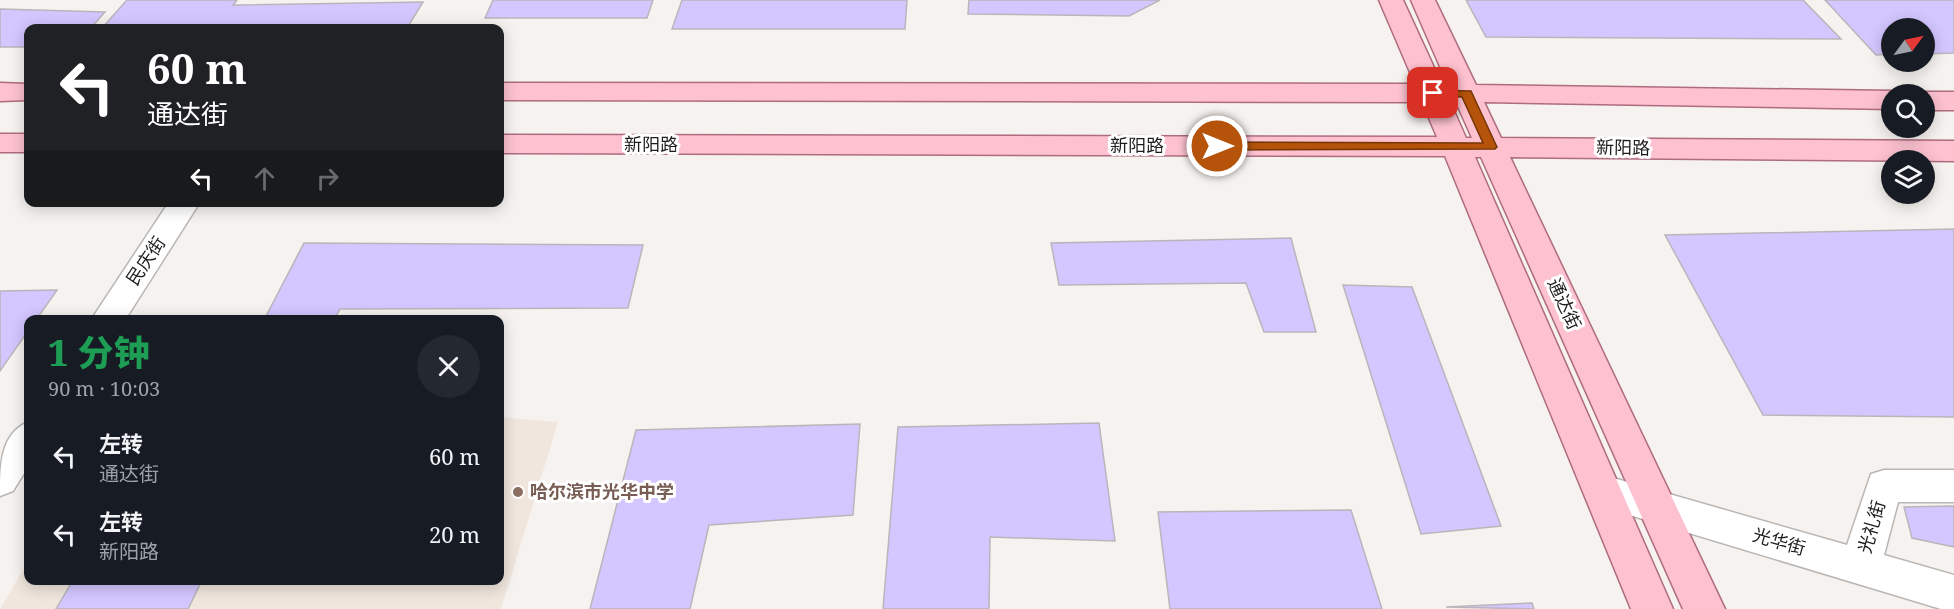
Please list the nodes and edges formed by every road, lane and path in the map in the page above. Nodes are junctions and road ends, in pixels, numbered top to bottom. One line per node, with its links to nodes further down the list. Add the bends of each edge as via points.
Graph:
1 (1391, 0): 6 (main road, 通达街)
2 (1423, 0): 7 (main road, 通达街)
3 (0, 92): 4 (main road)
4 (24, 92)
5 (504, 92): 6 (main road)
6 (1433, 93): 7 (main road); 14 (main road, 通达街)
7 (1467, 93): 8 (main road); 15 (main road, 通达街)
8 (1881, 100)
9 (1935, 101): 10 (main road)
10 (1954, 101)
11 (0, 143): 12 (main road)
12 (24, 143)
13 (504, 144): 14 (main road, 新阳路)
14 (1456, 147): 15 (main road, 新阳路); 22 (main road, 通达街)
15 (1491, 147): 16 (main road, 新阳路); 23 (main road, 通达街)
16 (1954, 151)
17 (182, 207): 18 (street, 民庆街)
18 (110, 315)
19 (24, 443): 20 (street)
20 (0, 480)
21 (1954, 486): 24 (street, 光礼街, via 1884,486)
22 (1603, 491): 23 (street, 光华街); 26 (main road, 通达街)
23 (1658, 507): 24 (street, 光华街); 27 (main road, 通达街)
24 (1861, 566): 25 (street, 光华街)
25 (1954, 594)
26 (1652, 609)
27 (1704, 609)

